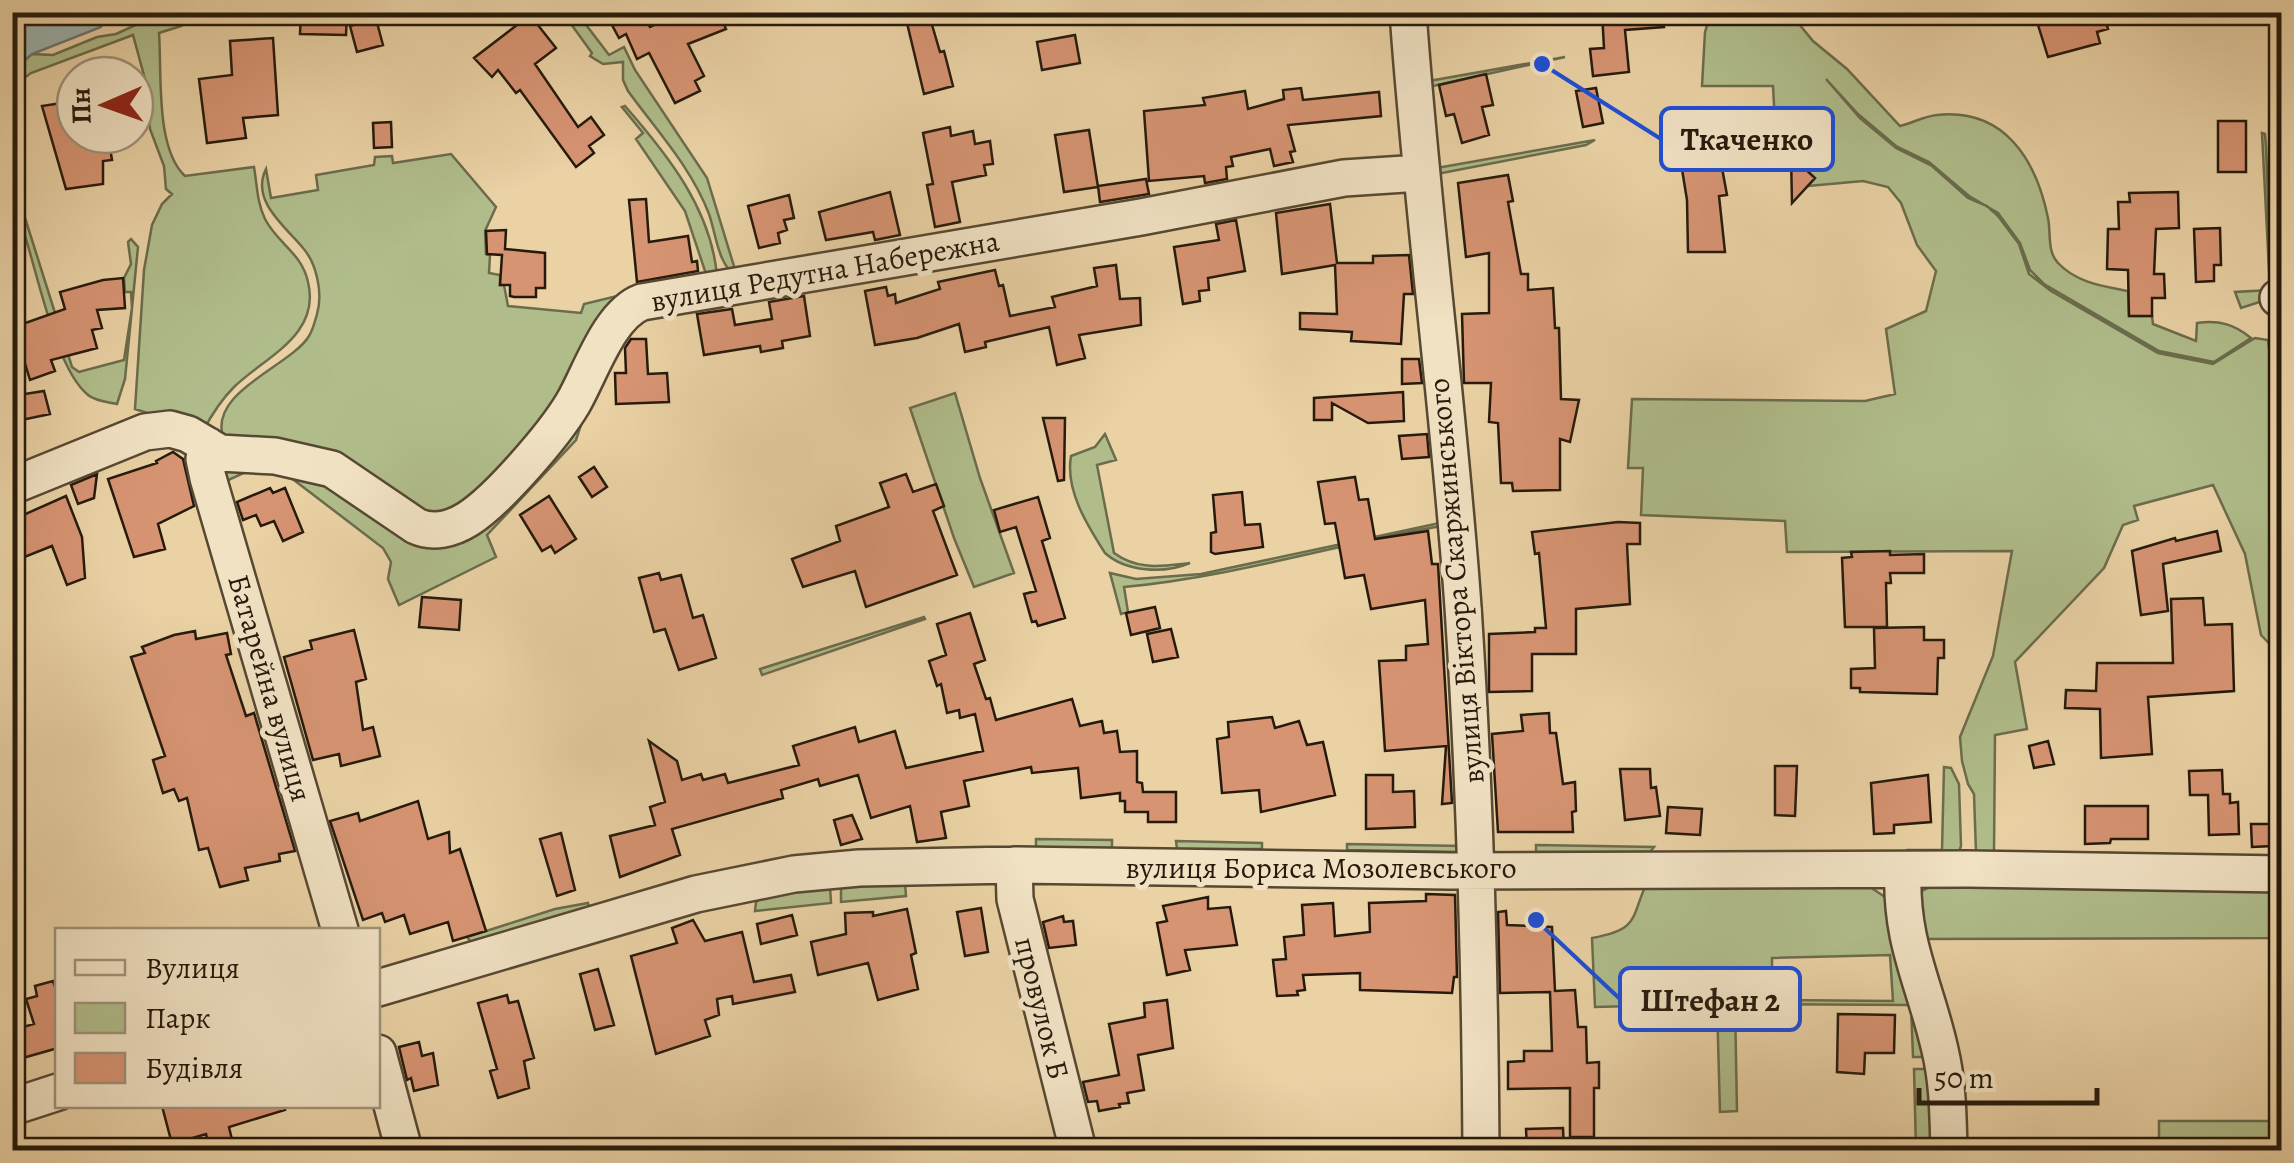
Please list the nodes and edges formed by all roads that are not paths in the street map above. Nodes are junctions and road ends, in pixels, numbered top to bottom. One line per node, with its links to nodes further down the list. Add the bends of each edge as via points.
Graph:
1 (1408, 12): 2 (street, вулиця Віктора Скаржинського)
2 (1420, 173): 3 (street, вулиця Редутна Набережна, via 1344,178 642,302 624,312 546,439 484,506 442,529 416,526 332,469 220,453); 7 (street, вулиця Віктора Скаржинського, via 1461,586)
3 (206, 445): 4 (street, вулиця Редутна Набережна, via 170,430 145,432); 9 (street, Батарейна вулиця, via 208,478)
4 (12, 486)
5 (1014, 865): 7 (street, вулиця Бориса Мозолевського); 10 (street, вулиця Бориса Мозолевського, via 858,868 744,883); 15 (street, провулок Б, via 1018,914)
6 (1903, 870): 7 (street, вулиця Бориса Мозолевського); 8 (street, вулиця Бориса Мозолевського); 17 (street, via 1911,956 1943,1064)
7 (1478, 871): 16 (street, вулиця Віктора Скаржинського)
8 (2282, 874)
9 (339, 928)
10 (380, 987)
11 (380, 1061): 14 (street)
12 (55, 1093): 13 (street)
13 (12, 1107)
14 (404, 1150)
15 (1078, 1150)
16 (1481, 1150)
17 (1949, 1150)

